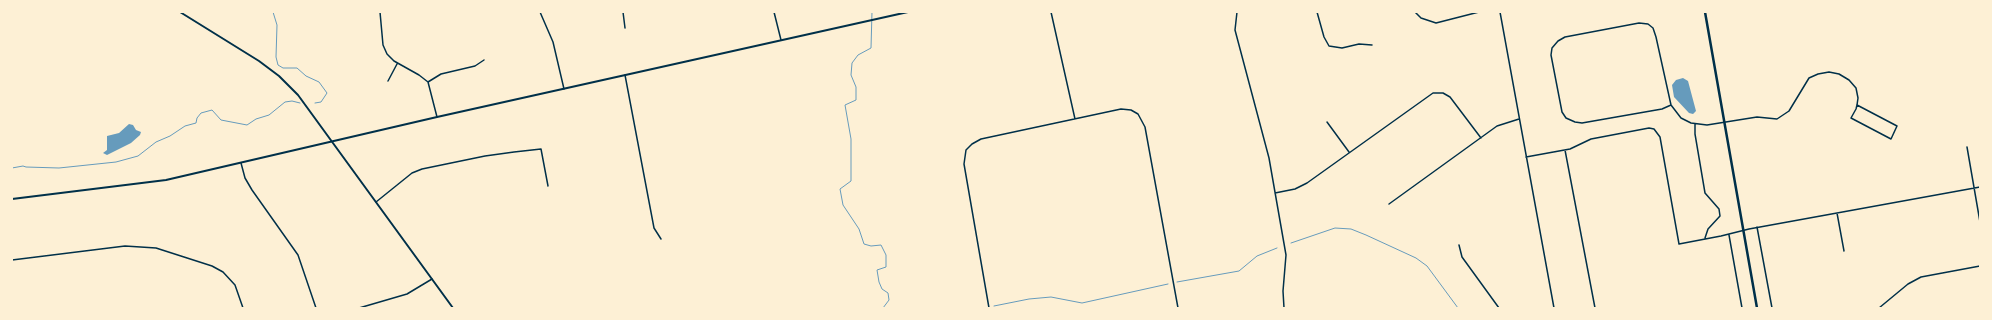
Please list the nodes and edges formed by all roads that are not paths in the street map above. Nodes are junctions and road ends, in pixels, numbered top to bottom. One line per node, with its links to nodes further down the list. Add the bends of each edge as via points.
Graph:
1 (180, 12): 32 (street, via 279,76 300,97)
2 (380, 12): 18 (street, via 385,49)
3 (540, 12): 22 (street, via 553,42)
4 (623, 12): 14 (street)
5 (774, 12): 15 (street)
6 (908, 12): 15 (street)
7 (1051, 12): 26 (street)
8 (1237, 12): 41 (street, via 1235,30 1261,126)
9 (1317, 12): 16 (street, via 1329,46 1337,48 1359,44)
10 (1415, 12): 11 (street, via 1421,18 1436,23)
11 (1477, 12)
12 (1500, 12): 27 (street)
13 (1705, 12): 29 (main road)
14 (625, 28)
15 (781, 40): 19 (street)
16 (1372, 45)
17 (484, 60): 21 (street, via 475,66 442,74)
18 (397, 64): 20 (street); 21 (street)
19 (625, 76): 22 (street); 50 (street, via 654,228)
20 (388, 80)
21 (428, 82): 25 (street)
22 (564, 89): 25 (street)
23 (1671, 105): 23 (street, via 1656,37 1653,28 1648,24 1639,23 1565,37 1552,48 1551,55 1562,112 1566,118 1582,123 1662,109); 30 (street, via 1681,118)
24 (1857, 105): 24 (street, via 1851,118 1891,139 1897,126); 29 (street, via 1856,88 1852,83 1839,74 1829,72 1809,78 1795,104 1784,116 1771,120 1757,118)
25 (437, 117): 32 (street)
26 (1075, 119): 61 (street, via 981,139 964,153); 62 (street, via 1122,109 1134,112 1141,118 1145,127)
27 (1519, 119): 31 (street, via 1503,123); 36 (street)
28 (1327, 122): 35 (street)
29 (1725, 122): 30 (street); 48 (main road)
30 (1695, 124): 51 (street, via 1694,134 1705,194 1719,209 1720,216 1708,229)
31 (1481, 138): 35 (street, via 1450,97 1438,92 1424,98); 44 (street)
32 (331, 141): 37 (street); 43 (street)
33 (1967, 147): 40 (street)
34 (1565, 150): 36 (street); 51 (street, via 1591,139 1654,129 1660,137 1679,244); 66 (street)
35 (1349, 152): 41 (street, via 1301,186)
36 (1526, 157): 65 (street)
37 (240, 163): 42 (street, via 166,180); 58 (street, via 252,190 298,255)
38 (548, 186): 43 (street, via 541,150 514,152 422,169 412,173)
39 (1980, 187): 40 (street)
40 (1974, 188): 45 (street); 46 (street)
41 (1275, 193): 63 (street, via 1286,255)
42 (12, 199)
43 (376, 202): 56 (street)
44 (1389, 204)
45 (1837, 213): 47 (street); 53 (street)
46 (1980, 222)
47 (1757, 228): 48 (street); 69 (street)
48 (1743, 230): 49 (street); 68 (main road)
49 (1729, 234): 51 (street); 67 (street)
50 (661, 239)
51 (1705, 239)
52 (1459, 245): 64 (street, via 1462,257)
53 (1844, 251)
54 (12, 260): 57 (street, via 125,246 156,248 223,272 235,285)
55 (1980, 266): 70 (street, via 1921,277 1908,284)
56 (432, 279): 59 (street, via 407,294); 60 (street)
57 (243, 308)
58 (316, 308)
59 (359, 308)
60 (453, 308)
61 (989, 308)
62 (1178, 308)
63 (1284, 308)
64 (1499, 308)
65 (1554, 308)
66 (1595, 308)
67 (1742, 308)
68 (1757, 308)
69 (1772, 308)
70 (1879, 308)

